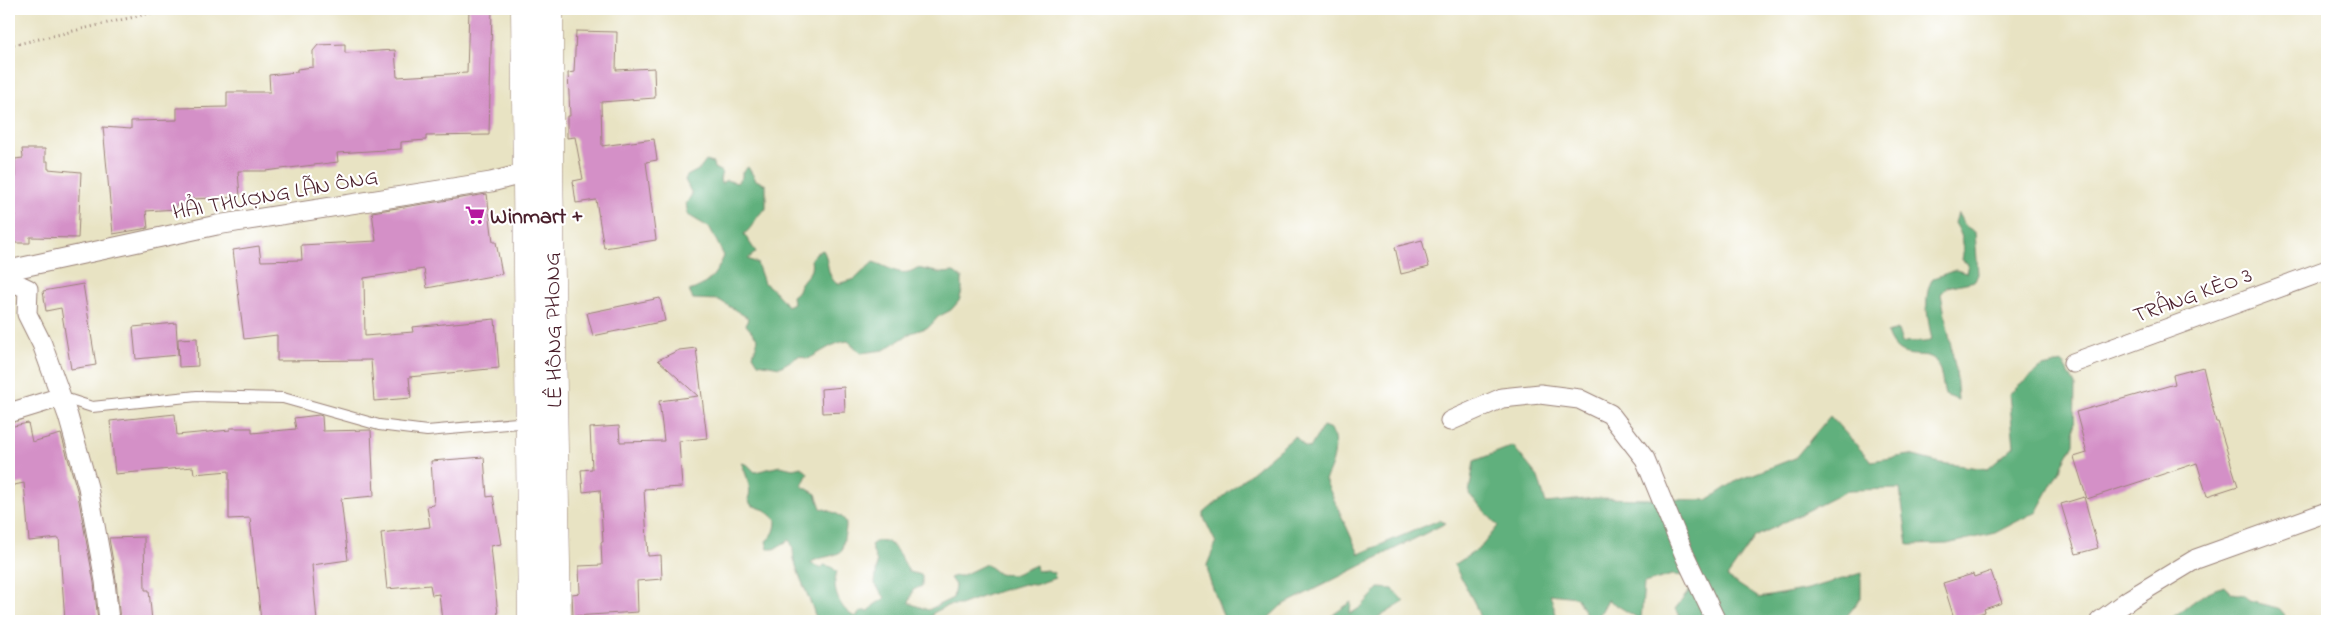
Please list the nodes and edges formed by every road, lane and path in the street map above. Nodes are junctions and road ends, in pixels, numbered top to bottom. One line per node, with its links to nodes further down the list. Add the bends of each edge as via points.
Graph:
1 (168, 9): 4 (path)
2 (525, 9): 5 (street, LÊ HỒNG PHONG)
3 (549, 9): 5 (street, LÊ HỒNG PHONG)
4 (9, 46)
5 (537, 170): 6 (street, HẢI THƯỢNG LÃN ÔNG, via 491,182 217,225); 13 (street, LÊ HỒNG PHONG); 17 (street, LÊ HỒNG PHONG)
6 (9, 270)
7 (2327, 270): 9 (street, TRẢNG KÈO 3)
8 (9, 280): 10 (street, via 28,290 27,314 42,344)
9 (2073, 362)
10 (61, 397): 11 (street); 13 (lane, via 92,406 197,396 283,398 379,425 427,431); 15 (street, via 88,488)
11 (9, 413)
12 (1450, 421): 18 (street, via 1502,398 1540,394 1579,399 1610,414 1645,459)
13 (529, 422): 16 (street, LÊ HỒNG PHONG)
14 (2327, 512): 19 (street, via 2196,559)
15 (109, 621)
16 (532, 621)
17 (557, 621)
18 (1716, 621)
19 (2100, 621)

